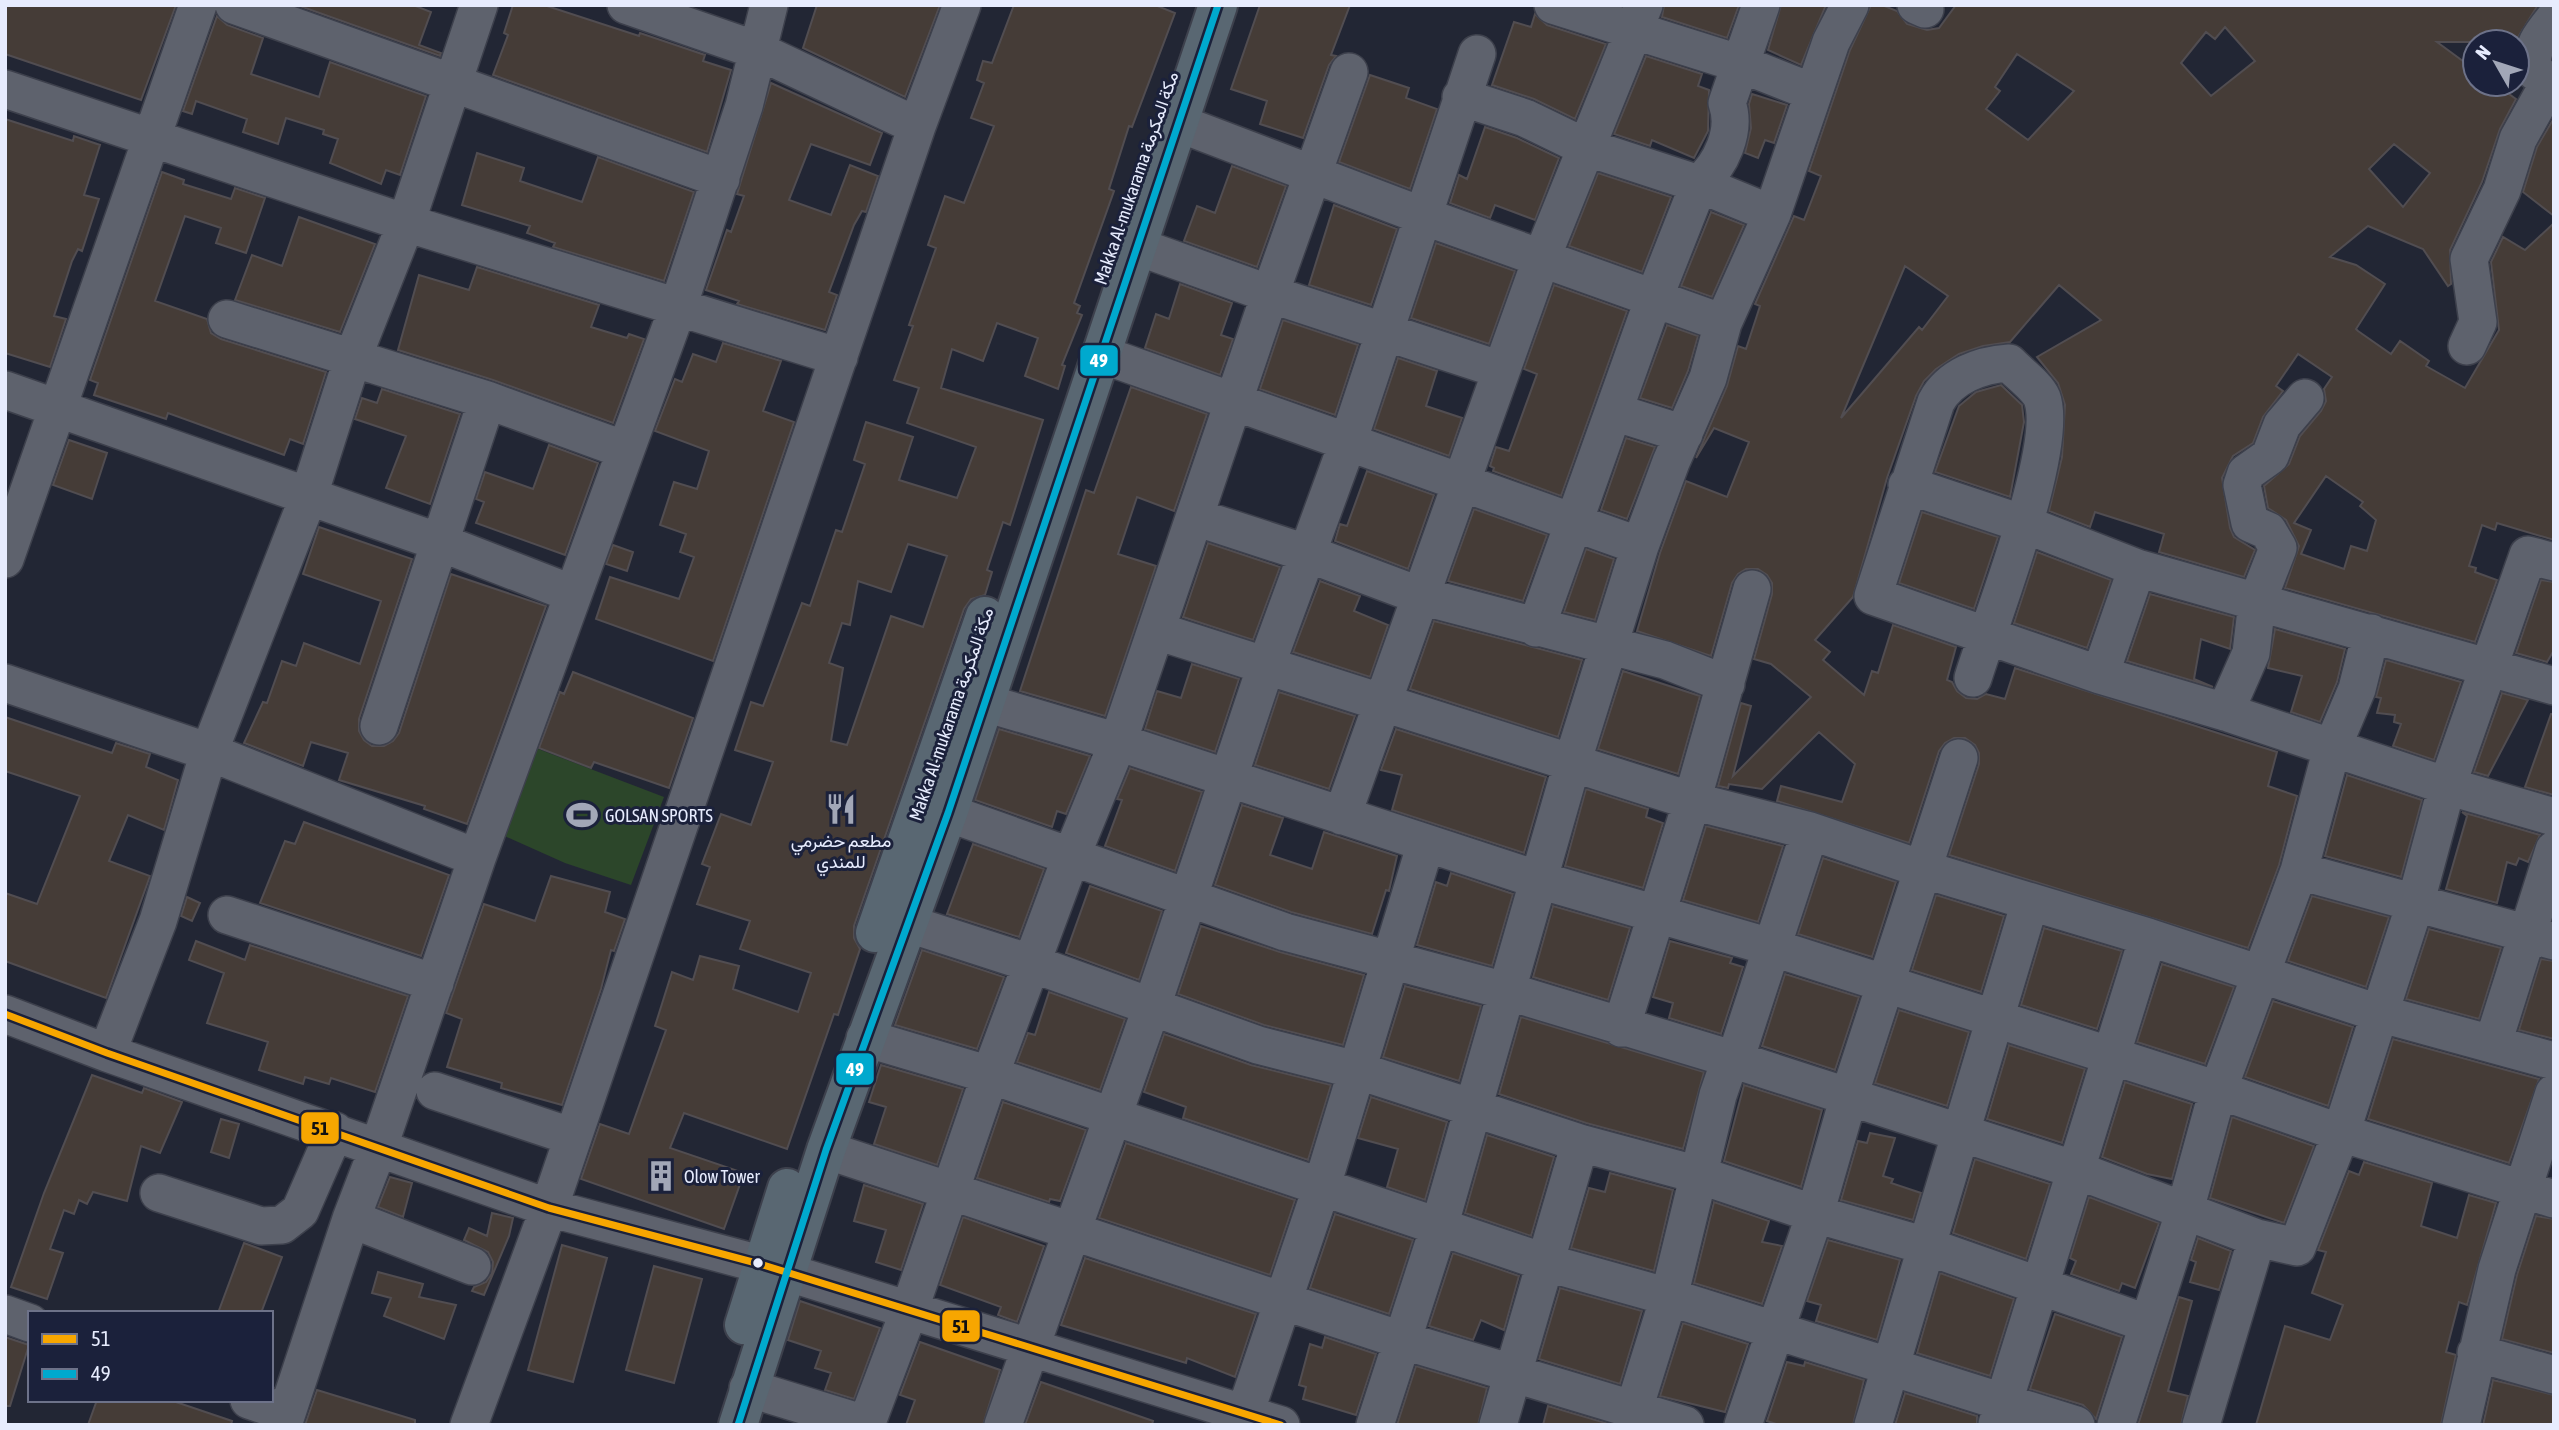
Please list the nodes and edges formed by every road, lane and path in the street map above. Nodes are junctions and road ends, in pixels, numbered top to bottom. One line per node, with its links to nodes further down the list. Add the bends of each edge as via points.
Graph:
1 (198, 5): 24 (street)
2 (234, 5): 18 (street)
3 (479, 5): 18 (street)
4 (626, 5): 14 (street)
5 (769, 5): 14 (street)
6 (962, 5): 23 (street)
7 (1195, 5): 82 (highway, Makka Al-mukarama مكة المكرمة)
8 (1218, 5): 22 (highway, Makka Al-mukarama مكة المكرمة)
9 (1553, 5): 12 (street)
10 (1761, 5): 16 (street)
11 (1850, 5): 20 (street)
12 (1639, 19): 16 (street); 25 (street)
13 (2554, 19): 40 (street, via 2538,38 2531,56 2532,69 2549,83 2518,139 2501,190 2469,259 2478,321)
14 (757, 50): 23 (street); 27 (street)
15 (1477, 54): 21 (street)
16 (1741, 64): 20 (street); 28 (street, via 1727,103 1732,119 1729,136 1712,173)
17 (1349, 72): 26 (street)
18 (453, 84): 27 (street); 31 (street)
19 (5, 89): 24 (street)
20 (1812, 92): 29 (street)
21 (1461, 97): 25 (street, via 1525,118); 30 (street)
22 (1178, 123): 26 (street); 32 (highway, Makka Al-mukarama مكة المكرمة)
23 (917, 126): 43 (street)
24 (149, 139): 31 (street); 49 (street)
25 (1585, 147): 28 (street); 33 (street)
26 (1314, 174): 30 (street); 34 (street)
27 (721, 179): 36 (street)
28 (1699, 184): 29 (street); 35 (street)
29 (1772, 214): 38 (street)
30 (1423, 216): 33 (street); 39 (street)
31 (405, 223): 36 (street); 42 (street)
32 (1136, 246): 34 (street); 41 (highway, Makka Al-mukarama مكة المكرمة)
33 (1542, 257): 35 (street); 44 (street)
34 (1270, 294): 39 (street); 47 (street)
35 (1654, 298): 38 (street); 50 (street)
36 (678, 307): 43 (street); 53 (street)
37 (227, 319): 42 (street)
38 (1723, 323): 51 (street, via 1708,378)
39 (1386, 330): 44 (street); 52 (street)
40 (2467, 346)
41 (1100, 354): 47 (street); 82 (highway, Makka Al-mukarama مكة المكرمة)
42 (353, 357): 48 (street); 56 (street)
43 (839, 357): 142 (street)
44 (1501, 370): 54 (street)
45 (5, 390): 49 (street)
46 (2305, 398): 69 (street, via 2282,425 2270,456 2246,473 2242,485 2250,523 2268,531 2278,548)
47 (1234, 399): 52 (street); 57 (street)
48 (487, 400): 53 (street); 60 (street)
49 (58, 407): 56 (street); 63 (street)
50 (1614, 412): 51 (street); 58 (street)
51 (1684, 434): 61 (street)
52 (1348, 442): 54 (street); 62 (street)
53 (625, 450): 67 (street)
54 (1462, 481): 58 (street); 68 (street)
55 (1908, 485): 59 (street); 59 (street, via 1946,384 1983,364 2008,363 2042,396 2047,433); 73 (street, via 1873,596)
56 (308, 498): 60 (street); 88 (street)
57 (1195, 517): 62 (street); 71 (street)
58 (1574, 521): 61 (street); 70 (street)
59 (2024, 524): 65 (street); 73 (street)
60 (439, 542): 67 (street); 85 (street)
61 (1640, 545): 74 (street)
62 (1306, 553): 68 (street); 75 (street)
63 (5, 559)
64 (2554, 562): 76 (street, via 2528,555)
65 (2137, 568): 69 (street); 77 (street)
66 (1752, 589): 80 (street)
67 (573, 594): 101 (street)
68 (1422, 596): 70 (street); 83 (street)
69 (2257, 602): 72 (street); 84 (street, via 2251,653)
70 (1536, 628): 74 (street)
71 (1157, 631): 75 (street); 86 (street)
72 (2371, 633): 76 (street); 87 (street, via 2357,689)
73 (1986, 635): 77 (street); 78 (street)
74 (1608, 647): 80 (street, via 1665,660); 90 (street)
75 (1267, 663): 83 (street); 91 (street)
76 (2487, 669): 81 (street); 92 (street)
77 (2100, 675): 84 (street)
78 (1973, 678)
79 (5, 683): 88 (street)
80 (1726, 684): 93 (street)
81 (2554, 686)
82 (971, 700): 86 (street); 94 (highway, Makka Al-mukarama مكة المكرمة); 162 (highway, Makka Al-mukarama مكة المكرمة)
83 (1384, 703): 90 (street); 95 (street)
84 (2225, 712): 87 (street)
85 (379, 726)
86 (1118, 742): 91 (street); 100 (street)
87 (2332, 748): 92 (street); 103 (street)
88 (209, 752): 101 (street); 127 (street, via 158,920)
89 (1959, 758): 102 (street)
90 (1573, 760): 93 (street); 104 (street)
91 (1227, 780): 95 (street); 105 (street)
92 (2447, 786): 96 (street); 106 (street)
93 (1692, 801): 97 (street); 109 (street)
94 (948, 813): 100 (street); 110 (highway, Makka Al-mukarama مكة المكرمة)
95 (1342, 816): 98 (street)
96 (2554, 817)
97 (1810, 831): 102 (street); 113 (street)
98 (1426, 844): 104 (street); 114 (street)
99 (2554, 850): 112 (street, via 2544,874)
100 (1071, 857): 105 (street); 115 (street)
101 (477, 858): 117 (street)
102 (1922, 869): 107 (street); 118 (street)
103 (2299, 871): 106 (street); 116 (street)
104 (1539, 880): 109 (street); 119 (street)
105 (1188, 899): 114 (street); 120 (street)
106 (2416, 901): 112 (street); 121 (street)
107 (2030, 902): 111 (street); 123 (street)
108 (227, 915): 117 (street)
109 (1656, 915): 113 (street); 124 (street)
110 (906, 923): 115 (street); 125 (highway, Makka Al-mukarama مكة المكرمة)
111 (2148, 937): 116 (street); 128 (street)
112 (2542, 937): 126 (street)
113 (1774, 948): 118 (street); 129 (street)
114 (1391, 961): 119 (street); 131 (street)
115 (1032, 964): 120 (street); 132 (street)
116 (2259, 975): 121 (street); 133 (street)
117 (435, 983): 144 (street)
118 (1885, 983): 123 (street); 136 (street)
119 (1506, 991): 124 (street); 137 (street)
120 (1152, 1006): 131 (street, via 1258,1045); 138 (street)
121 (2378, 1013): 126 (street); 141 (street)
122 (5, 1014): 127 (street)
123 (1997, 1018): 128 (street); 140 (street)
124 (1621, 1028): 129 (street)
125 (865, 1038): 132 (street); 145 (highway, Makka Al-mukarama مكة المكرمة)
126 (2493, 1043): 130 (street)
127 (107, 1053): 139 (street)
128 (2110, 1055): 133 (street); 146 (street)
129 (1735, 1060): 136 (street); 147 (street, via 1718,1095)
130 (2554, 1061)
131 (1356, 1070): 137 (street); 148 (street)
132 (990, 1075): 138 (street); 149 (street)
133 (2218, 1090): 141 (street); 153 (street)
134 (436, 1091): 142 (street)
135 (2554, 1093): 151 (street)
136 (1849, 1096): 140 (street); 154 (street)
137 (1474, 1107): 143 (street); 156 (street)
138 (1114, 1117): 148 (street); 157 (street)
139 (335, 1131): 144 (street); 150 (street, via 300,1211 282,1225 261,1226)
140 (1962, 1133): 146 (street); 159 (street)
141 (2341, 1133): 151 (street); 158 (street, via 2297,1247)
142 (573, 1137): 152 (street)
143 (1580, 1143): 147 (street); 160 (street)
144 (379, 1146): 152 (street); 155 (street)
145 (826, 1150): 149 (street); 162 (highway, Makka Al-mukarama مكة المكرمة)
146 (2076, 1170): 153 (street); 163 (street)
147 (1699, 1175): 154 (street); 164 (street)
148 (1321, 1189): 156 (street); 165 (street)
149 (950, 1191): 157 (street); 166 (street)
150 (159, 1193)
151 (2539, 1194): 173 (street, via 2497,1269)
152 (549, 1208): 162 (street); 184 (street)
153 (2185, 1210): 158 (street); 169 (street)
154 (1815, 1214): 159 (street); 170 (street)
155 (351, 1219): 161 (street); 181 (street)
156 (1438, 1227): 160 (street); 171 (street)
157 (1072, 1233): 165 (street); 172 (street)
158 (2258, 1238): 196 (street)
159 (1926, 1247): 163 (street); 174 (street)
160 (1544, 1262): 164 (street); 175 (street)
161 (472, 1266)
162 (774, 1268): 166 (street); 177 (highway, Makka Al-mukarama مكة المكرمة); 185 (highway, Makka Al-mukarama مكة المكرمة)
163 (2037, 1286): 169 (street); 179 (street)
164 (1669, 1297): 170 (street); 180 (street)
165 (1283, 1301): 171 (street); 182 (street)
166 (909, 1311): 172 (street); 183 (street)
167 (5, 1314): 168 (street)
168 (28, 1322)
169 (2146, 1323): 195 (street)
170 (1773, 1331): 174 (street); 192 (street)
171 (1401, 1340): 175 (street); 189 (street)
172 (1030, 1347): 182 (street); 187 (street)
173 (2476, 1353): 176 (street); 197 (street)
174 (1890, 1368): 179 (street); 193 (street)
175 (1511, 1372): 180 (street); 190 (street)
176 (2554, 1375)
177 (748, 1388): 183 (street); 186 (highway, Makka Al-mukarama مكة المكرمة)
178 (253, 1402): 181 (street)
179 (2000, 1413): 194 (street)
180 (1632, 1417): 191 (street)
181 (285, 1419)
182 (1243, 1419): 188 (street)
183 (867, 1424)
184 (469, 1425)
185 (716, 1425)
186 (738, 1425)
187 (1003, 1425)
188 (1281, 1425)
189 (1374, 1425)
190 (1497, 1425)
191 (1685, 1425)
192 (1743, 1425)
193 (1873, 1425)
194 (2076, 1425)
195 (2116, 1425)
196 (2201, 1425)
197 (2461, 1425)

